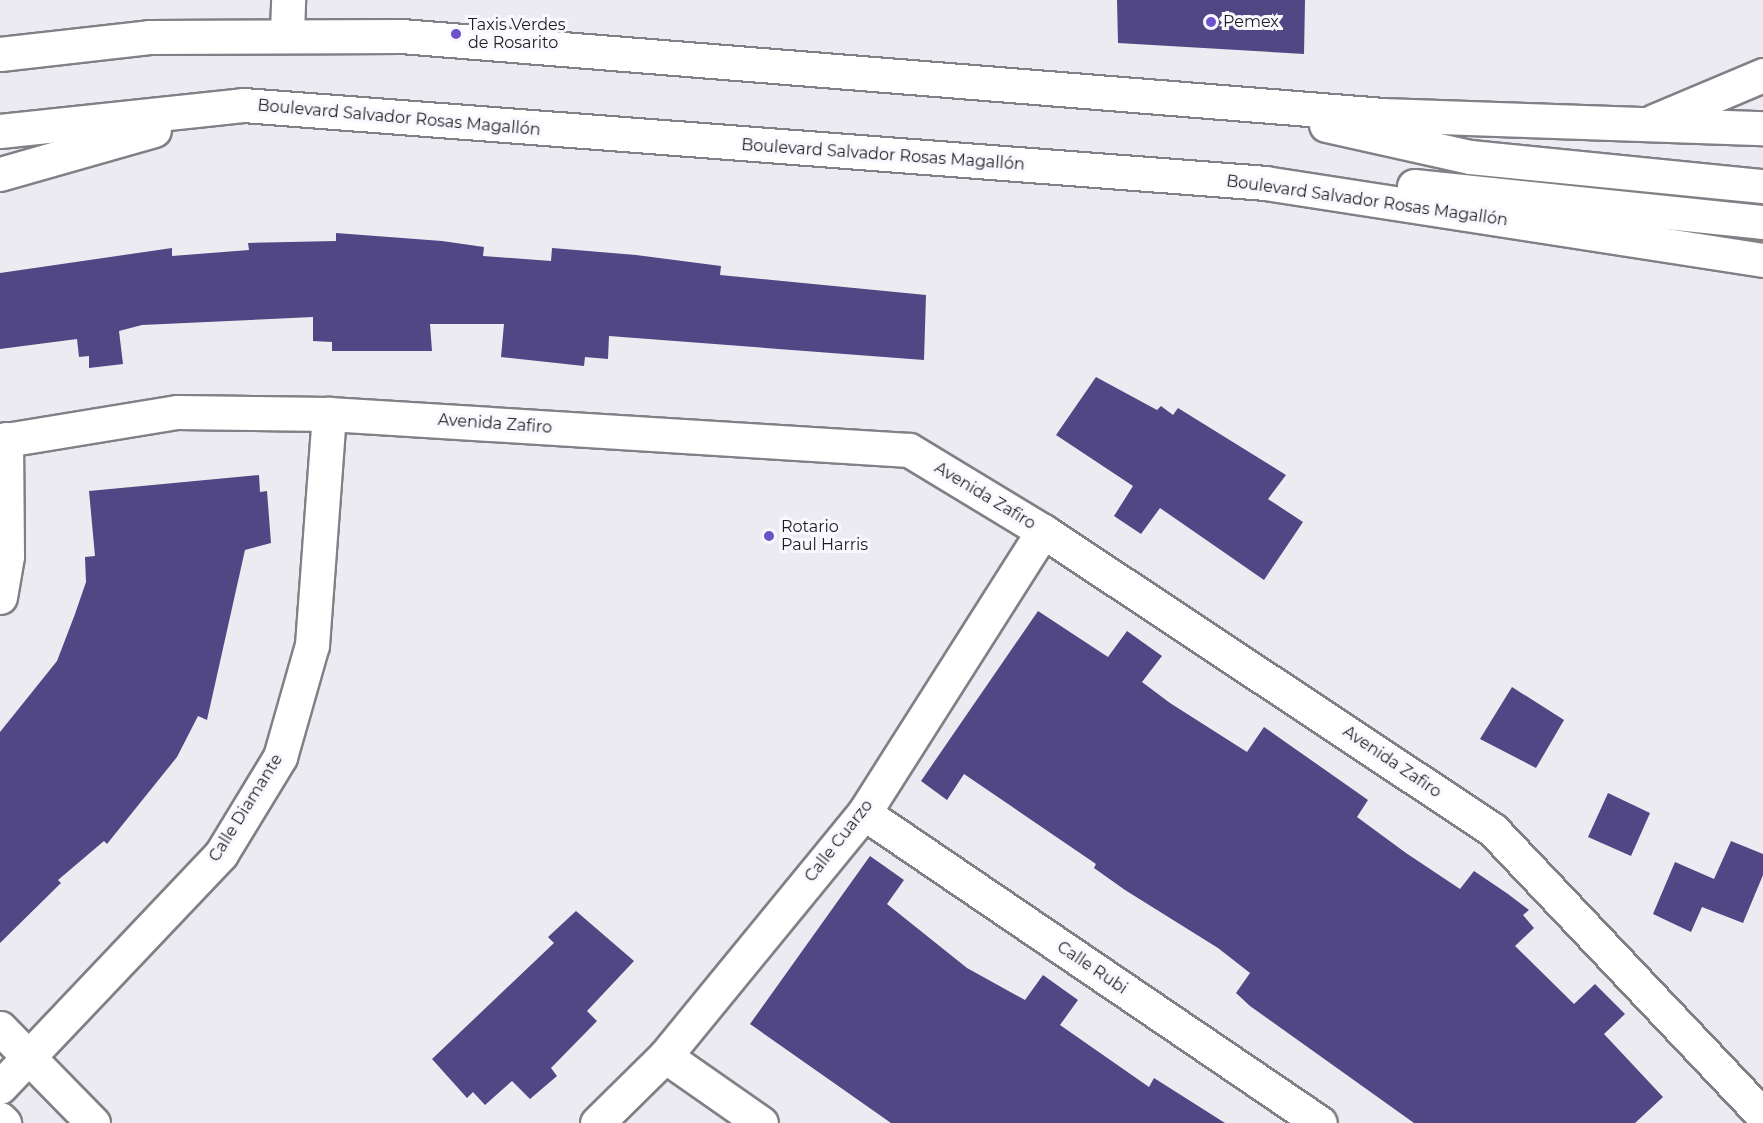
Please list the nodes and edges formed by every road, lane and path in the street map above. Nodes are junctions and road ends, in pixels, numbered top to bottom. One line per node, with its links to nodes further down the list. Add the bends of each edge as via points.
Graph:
1 (288, 0): 2 (main road)
2 (287, 33): 3 (main road, via 149,37); 6 (main road, via 401,36)
3 (0, 54)
4 (1763, 75): 7 (main road)
5 (243, 105): 9 (main road, Boulevard Salvador Rosas Magallón); 10 (main road); 11 (main road, Boulevard Salvador Rosas Magallón)
6 (1258, 106): 7 (main road); 12 (main road, via 1364,136 1470,157)
7 (1640, 127): 8 (main road)
8 (1763, 128)
9 (0, 131)
10 (0, 174)
11 (1265, 183): 13 (main road, via 1360,181); 14 (main road, Boulevard Salvador Rosas Magallón)
12 (1763, 186)
13 (1763, 222)
14 (1763, 260)
15 (329, 414): 16 (main road, Avenida Zafiro, via 177,412); 17 (main road, Avenida Zafiro, via 909,450); 22 (main road, Calle Diamante, via 312,645 280,757 221,854)
16 (3, 440): 18 (main road, via 7,556)
17 (1043, 531): 19 (main road, Calle Cuarzo); 24 (main road, Avenida Zafiro, via 1494,830)
18 (0, 597)
19 (864, 813): 21 (main road, Calle Cuarzo); 30 (main road, Calle Rubi)
20 (0, 1028): 22 (main road)
21 (665, 1056): 28 (main road, Calle Cuarzo); 29 (main road)
22 (30, 1059): 23 (main road, Calle Diamante); 27 (main road)
23 (0, 1087)
24 (1763, 1116)
25 (0, 1119): 26 (main road)
26 (4, 1123)
27 (93, 1123)
28 (597, 1123)
29 (761, 1123)
30 (1320, 1123)

